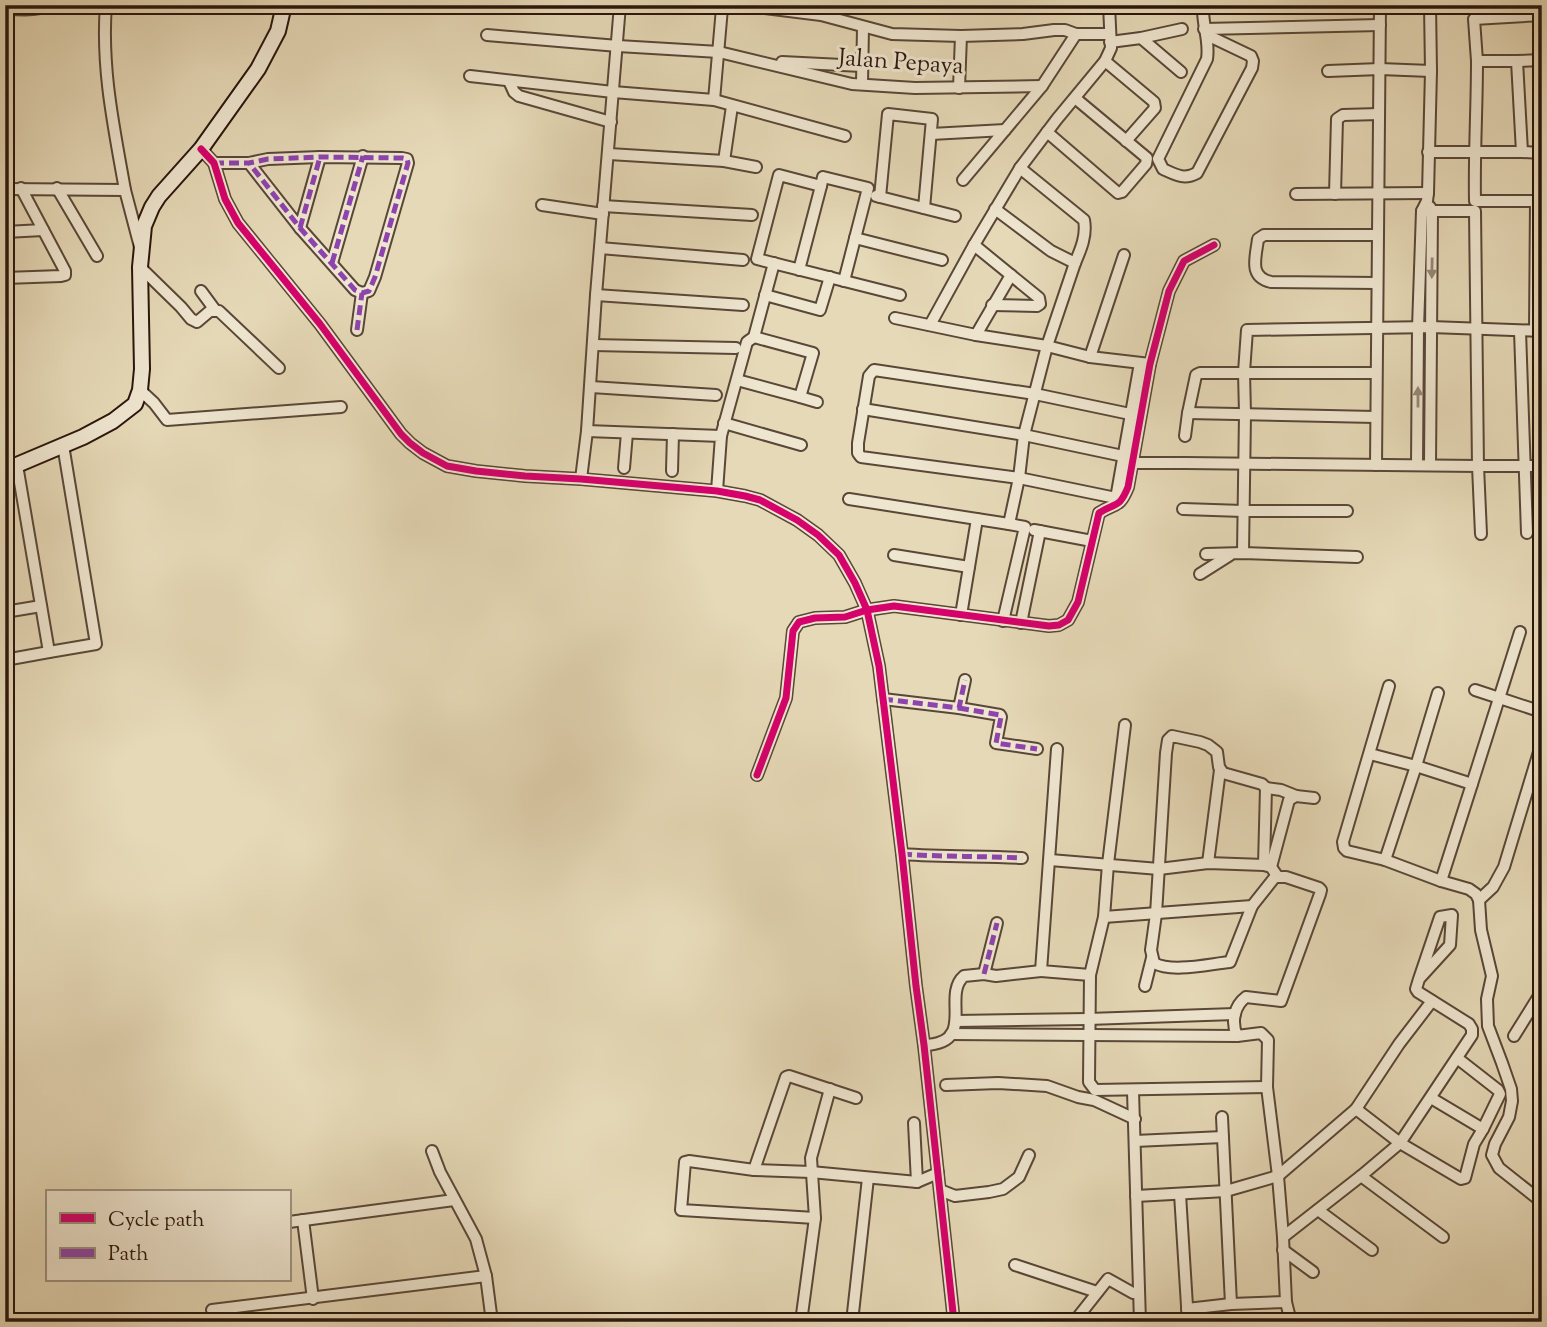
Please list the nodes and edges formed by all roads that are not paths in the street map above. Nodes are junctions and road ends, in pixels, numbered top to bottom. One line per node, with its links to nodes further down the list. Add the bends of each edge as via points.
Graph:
1 (51, 5): 13 (street)
2 (106, 5): 71 (street, via 107,87)
3 (284, 5): 53 (street, via 278,31 258,69)
4 (620, 5): 25 (street)
5 (680, 5): 12 (street)
6 (739, 5): 17 (street, via 821,15)
7 (1110, 5): 23 (street)
8 (1203, 5): 19 (street)
9 (1380, 5): 16 (street)
10 (1430, 5): 35 (street)
11 (1474, 5): 15 (street)
12 (724, 7): 26 (street)
13 (5, 8)
14 (1542, 15): 15 (street)
15 (1474, 19): 30 (street)
16 (1380, 25): 19 (street); 33 (street)
17 (863, 27): 22 (street, via 892,34); 32 (street)
18 (1182, 29): 24 (street)
19 (1205, 32): 19 (street, via 1251,56 1252,68 1198,173 1181,177 1163,169 1158,159 1207,59)
20 (1076, 34): 22 (street, via 1054,30); 23 (street); 40 (street)
21 (487, 35): 25 (street, Jalan Pepaya)
22 (961, 36): 41 (street)
23 (1110, 38): 24 (street); 29 (street)
24 (1141, 38): 36 (street)
25 (618, 46): 26 (street, Jalan Pepaya); 42 (street)
26 (719, 52): 27 (street, Jalan Pepaya); 44 (street)
27 (751, 60): 32 (street); 39 (street, Jalan Pepaya)
28 (1542, 60): 31 (street)
29 (1105, 61): 43 (street); 52 (street, via 1156,104)
30 (1477, 61): 31 (street); 55 (street)
31 (1517, 61): 56 (street)
32 (862, 66): 39 (street)
33 (1380, 69): 34 (street); 35 (street); 46 (street)
34 (1328, 71)
35 (1431, 71): 54 (street)
36 (1181, 72)
37 (470, 76): 38 (street)
38 (509, 81): 42 (street); 47 (street, via 519,96)
39 (862, 84): 41 (street, Jalan Pepaya)
40 (1042, 86): 41 (street, Jalan Pepaya); 48 (street)
41 (959, 88)
42 (613, 92): 44 (street); 47 (street)
43 (1075, 98): 49 (street); 52 (street)
44 (713, 100): 45 (street)
45 (732, 106): 51 (street); 61 (street)
46 (1378, 114): 74 (street, via 1337,119); 75 (street)
47 (611, 122): 58 (street)
48 (1005, 130): 50 (street); 66 (street)
49 (1047, 132): 52 (street, via 1118,193 1147,158); 65 (street)
50 (931, 134): 76 (street, via 932,119 888,114); 81 (street)
51 (845, 136)
52 (1126, 141)
53 (201, 149): 62 (street); 96 (street, via 152,207 144,226)
54 (1428, 152): 55 (street); 78 (street)
55 (1476, 152): 56 (street); 80 (street)
56 (1522, 152): 57 (street)
57 (1542, 153)
58 (609, 154): 61 (street); 83 (street)
59 (363, 156): 60 (street); 99 (street); 110 (street, via 401,158 408,163 375,277 369,291)
60 (320, 157): 63 (street); 86 (street)
61 (724, 160): 64 (street)
62 (214, 163): 63 (street); 171 (street, via 238,223 410,443 447,466)
63 (249, 163): 86 (street)
64 (757, 167)
65 (1020, 169): 82 (street); 101 (street, via 1084,220 1083,244)
66 (963, 180)
67 (821, 186): 72 (street, via 823,177 867,188); 100 (street, via 779,175 757,259); 102 (street)
68 (21, 188): 69 (street); 70 (street); 87 (street)
69 (57, 188): 71 (street); 95 (street)
70 (5, 189)
71 (125, 190): 96 (street)
72 (866, 194): 76 (street); 90 (street)
73 (1296, 194): 74 (street)
74 (1335, 194): 75 (street)
75 (1378, 194): 78 (street); 89 (street)
76 (880, 197): 81 (street)
77 (1539, 201): 80 (street); 108 (street)
78 (1427, 204): 80 (street); 121 (street, one-way to 121); 123 (street)
79 (542, 205): 83 (street)
80 (1475, 206): 124 (street)
81 (924, 208): 85 (street)
82 (995, 209): 91 (street); 101 (street)
83 (603, 210): 84 (street); 93 (street)
84 (752, 215)
85 (955, 216)
86 (300, 228): 99 (street)
87 (43, 230): 88 (street); 105 (street, via 65,275)
88 (5, 232)
89 (1377, 235): 107 (street); 107 (street, via 1264,235 1258,239 1255,272 1270,282)
90 (855, 238): 98 (street); 106 (street)
91 (974, 245): 103 (street); 120 (street)
92 (1214, 245): 134 (street, via 1184,261)
93 (600, 248): 97 (street); 111 (street)
94 (1124, 255): 133 (street)
95 (97, 256)
96 (141, 260): 117 (street, via 193,321); 140 (street)
97 (743, 260)
98 (942, 260)
99 (332, 263): 110 (street)
100 (774, 263): 102 (street); 112 (street)
101 (1075, 263): 118 (street)
102 (799, 270): 104 (street)
103 (1011, 275): 114 (street, via 1039,298); 116 (street)
104 (830, 277): 106 (street); 112 (street, via 820,310)
105 (5, 278)
106 (844, 281): 113 (street)
107 (1377, 283): 122 (street)
108 (1538, 285): 127 (street)
109 (201, 291): 117 (street)
110 (362, 293): 125 (street)
111 (596, 295): 115 (street); 130 (street)
112 (765, 295): 129 (street)
113 (900, 295)
114 (1040, 304): 116 (street); 118 (street)
115 (743, 305)
116 (992, 305): 128 (street)
117 (215, 310): 135 (street)
118 (1057, 314): 131 (street)
119 (895, 318): 120 (street)
120 (930, 325): 128 (street)
121 (1431, 327): 123 (street); 124 (street); 164 (street)
122 (1376, 328): 123 (street); 136 (street, via 1250,329); 137 (street)
123 (1418, 328): 163 (street, one-way to 123)
124 (1476, 328): 126 (street); 165 (street)
125 (357, 330)
126 (1520, 331): 127 (street); 167 (street)
127 (1539, 331)
128 (976, 335): 131 (street)
129 (754, 337): 138 (street, via 747,341); 143 (street, via 813,353)
130 (593, 345): 132 (street); 139 (street)
131 (1047, 346): 133 (street); 141 (street)
132 (736, 348)
133 (1090, 357): 134 (street)
134 (1145, 363): 148 (street); 160 (street)
135 (279, 368)
136 (1244, 372): 137 (street); 147 (street, via 1196,375); 149 (street)
137 (1376, 373): 150 (street)
138 (737, 380): 143 (street); 151 (street)
139 (591, 387): 142 (street); 152 (street)
140 (140, 390): 145 (street, via 167,419); 159 (street, via 127,411)
141 (1035, 394): 146 (street, via 874,370); 148 (street); 155 (street)
142 (716, 395)
143 (800, 397): 144 (street)
144 (817, 402)
145 (341, 407)
146 (863, 409): 155 (street); 172 (street, via 857,449 861,457)
147 (1188, 413): 149 (street); 157 (street)
148 (1130, 414): 160 (street)
149 (1245, 414): 150 (street); 161 (street)
150 (1375, 417): 162 (street)
151 (724, 423): 156 (street); 158 (street)
152 (587, 431): 153 (street); 171 (street)
153 (627, 433): 154 (street); 169 (street)
154 (673, 434): 156 (street); 170 (street)
155 (1024, 435): 160 (street); 172 (street)
156 (721, 436): 173 (street)
157 (1185, 436)
158 (801, 445)
159 (63, 446): 168 (street); 199 (street, via 96,644)
160 (1128, 460): 161 (street); 175 (street, via 1128,487 1123,499)
161 (1244, 464): 162 (street); 177 (street)
162 (1376, 465): 163 (street)
163 (1418, 465): 164 (street)
164 (1430, 465): 165 (street)
165 (1478, 466): 167 (street); 184 (street)
166 (1542, 466): 167 (street)
167 (1526, 467): 183 (street)
168 (11, 468): 192 (street)
169 (624, 468)
170 (672, 471)
171 (581, 478): 173 (street)
172 (1019, 478): 175 (street); 180 (street)
173 (717, 491): 193 (street, via 760,500 818,535 839,555)
174 (849, 499): 179 (street)
175 (1115, 502): 185 (street, via 1099,513)
176 (1183, 509): 177 (street)
177 (1243, 511): 178 (street); 187 (street)
178 (1347, 511)
179 (977, 519): 180 (street); 190 (street)
180 (1009, 524): 181 (street)
181 (1025, 527): 182 (street); 196 (street)
182 (1040, 531): 185 (street); 197 (street)
183 (1527, 533)
184 (1481, 534)
185 (1092, 541): 197 (street, via 1078,601 1068,620 1049,626)
186 (1206, 554): 187 (street)
187 (1238, 554): 189 (street); 191 (street)
188 (894, 555): 190 (street)
189 (1357, 557)
190 (970, 567): 195 (street)
191 (1200, 574)
192 (41, 606): 194 (street); 199 (street)
193 (867, 610): 195 (street, via 894,606); 205 (street); 216 (street, via 799,622 793,631 786,698)
194 (5, 612)
195 (961, 615): 196 (street)
196 (1003, 621): 197 (street)
197 (1021, 623)
198 (1520, 632): 206 (street)
199 (49, 652): 200 (street)
200 (5, 660)
201 (965, 680): 207 (street)
202 (1389, 686): 213 (street)
203 (1475, 691): 206 (street)
204 (1438, 693): 214 (street)
205 (883, 699): 207 (street); 221 (street)
206 (1499, 699): 208 (street); 217 (street)
207 (959, 708): 212 (street, via 1000,715 996,743)
208 (1542, 712)
209 (1125, 726): 226 (street)
210 (1542, 742): 230 (street, via 1504,867)
211 (1057, 748): 223 (street)
212 (1037, 749)
213 (1370, 754): 214 (street); 224 (street, via 1343,842 1347,851)
214 (1416, 766): 217 (street); 224 (street)
215 (1220, 770): 218 (street); 225 (street); 227 (street, via 1217,752 1211,747 1170,738)
216 (757, 775)
217 (1472, 784): 229 (street)
218 (1266, 788): 219 (street); 228 (street)
219 (1296, 796): 220 (street); 228 (street, via 1286,808)
220 (1314, 798)
221 (902, 854): 222 (street); 250 (street)
222 (1022, 858)
223 (1050, 860): 226 (street); 236 (street)
224 (1385, 860): 229 (street)
225 (1208, 863): 227 (street); 228 (street)
226 (1108, 864): 227 (street); 233 (street)
227 (1159, 869): 232 (street)
228 (1271, 870): 231 (street, via 1270,885); 243 (street, via 1321,890 1281,1001 1242,999)
229 (1441, 881): 230 (street, via 1469,889)
230 (1479, 900): 282 (street, via 1492,976 1488,1026 1512,1101 1492,1155 1499,1168)
231 (1252, 906): 232 (street); 235 (street, via 1230,961 1168,967 1158,966)
232 (1156, 914): 233 (street); 235 (street)
233 (1104, 917): 238 (street)
234 (997, 923): 237 (street)
235 (1152, 958): 240 (street)
236 (1041, 971): 237 (street); 238 (street)
237 (984, 974): 245 (street, via 959,981)
238 (1090, 975): 244 (street)
239 (1419, 979): 239 (street, via 1440,917 1451,915 1450,946); 242 (street, via 1416,989)
240 (1145, 986)
241 (1542, 991): 249 (street)
242 (1432, 1000): 251 (street, via 1472,1030); 260 (street)
243 (1235, 1014): 244 (street); 248 (street)
244 (1088, 1019): 245 (street); 247 (street)
245 (956, 1021): 246 (street)
246 (951, 1034): 247 (street); 250 (street)
247 (1088, 1036): 248 (street); 252 (street)
248 (1237, 1036): 254 (street, via 1261,1033 1268,1040)
249 (1514, 1036)
250 (924, 1045): 272 (street)
251 (1457, 1058): 259 (street); 264 (street, via 1500,1094)
252 (1089, 1082): 256 (street, via 1095,1090); 257 (street)
253 (946, 1085): 257 (street, via 1047,1086)
254 (1267, 1087): 256 (street); 273 (street)
255 (830, 1089): 258 (street); 270 (street, via 786,1077); 271 (street)
256 (1133, 1091): 262 (street)
257 (1078, 1097): 262 (street)
258 (856, 1098)
259 (1431, 1098): 264 (street); 267 (street)
260 (1356, 1109): 267 (street); 273 (street)
261 (1222, 1117): 265 (street)
262 (1135, 1119): 266 (street)
263 (914, 1123): 276 (street)
264 (1483, 1129): 267 (street, via 1461,1179)
265 (1223, 1137): 266 (street); 278 (street)
266 (1135, 1141): 280 (street)
267 (1400, 1143): 274 (street)
268 (432, 1151): 281 (street)
269 (1029, 1155): 277 (street, via 1019,1177 1003,1189 955,1196)
270 (754, 1170): 271 (street); 284 (street, via 685,1162 681,1210)
271 (811, 1172): 275 (street); 284 (street)
272 (938, 1173): 276 (street); 277 (street)
273 (1278, 1176): 278 (street); 287 (street)
274 (1361, 1176): 283 (street); 288 (street)
275 (868, 1178): 276 (street); 303 (street)
276 (917, 1182)
277 (940, 1190): 304 (street)
278 (1226, 1191): 279 (street); 298 (street)
279 (1180, 1194): 280 (street); 299 (street)
280 (1136, 1196): 295 (street)
281 (454, 1200): 285 (street); 293 (street, via 476,1239)
282 (1542, 1202)
283 (1318, 1210): 287 (street); 290 (street)
284 (815, 1218): 302 (street)
285 (303, 1220): 286 (street); 296 (street)
286 (290, 1222)
287 (1283, 1237): 289 (street)
288 (1443, 1237)
289 (1283, 1250): 292 (street); 297 (street)
290 (1372, 1250)
291 (1015, 1265): 294 (street)
292 (1313, 1272)
293 (486, 1276): 296 (street); 301 (street)
294 (1097, 1292): 295 (street, via 1108,1279); 305 (street)
295 (1135, 1293): 306 (street); 307 (street)
296 (313, 1299): 300 (street)
297 (1286, 1302): 298 (street); 309 (street)
298 (1231, 1304): 299 (street)
299 (1187, 1309): 308 (street)
300 (212, 1310)
301 (492, 1322)
302 (801, 1322)
303 (852, 1322)
304 (954, 1322)
305 (1074, 1322)
306 (1132, 1322)
307 (1140, 1322)
308 (1188, 1322)
309 (1291, 1322)

